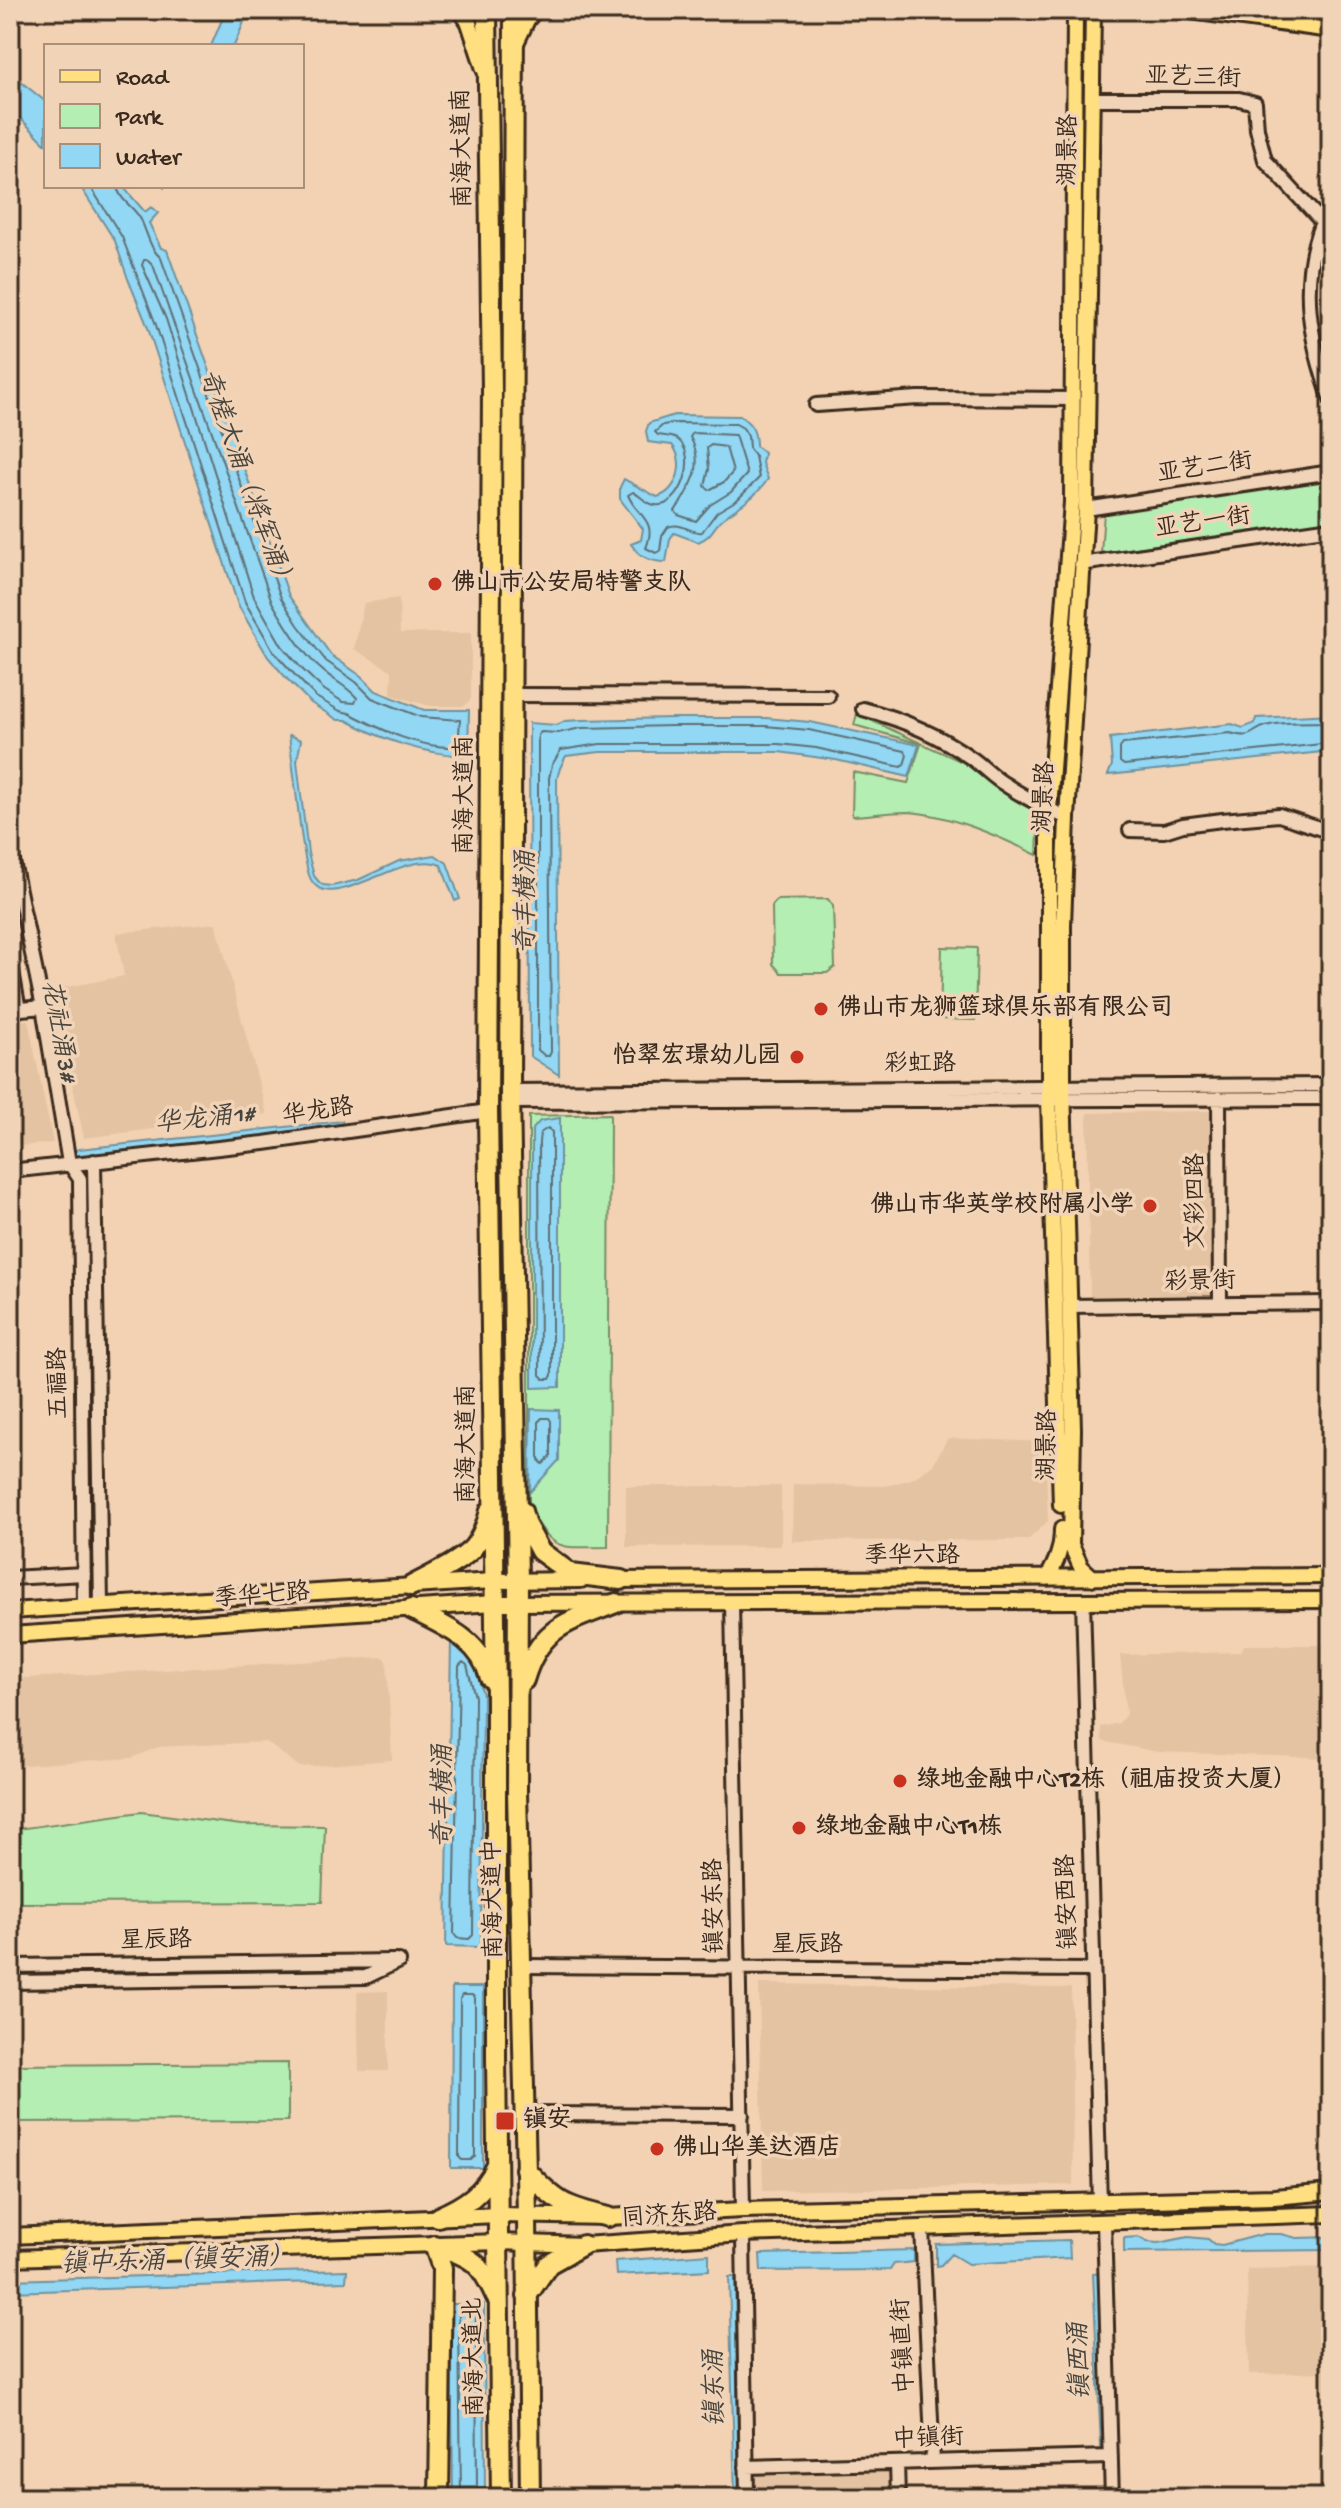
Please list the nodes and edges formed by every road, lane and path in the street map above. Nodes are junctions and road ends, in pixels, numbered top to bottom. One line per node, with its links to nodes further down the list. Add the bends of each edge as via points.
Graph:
1 (461, 10): 10 (main road)
2 (487, 10): 10 (highway, 南海大道南)
3 (514, 10): 9 (highway, 南海大道南)
4 (535, 10): 9 (main road)
5 (1075, 10): 12 (main road, 湖景路)
6 (1093, 10): 11 (main road, 湖景路)
7 (1183, 10): 8 (main road)
8 (1331, 30)
9 (514, 49): 19 (highway, 南海大道南)
10 (487, 78): 34 (highway, 南海大道南, via 492,390)
11 (1093, 99): 13 (street, 亚艺三街, via 1255,103 1265,160 1322,222 1312,248 1307,294); 16 (main road, 湖景路)
12 (1072, 399): 14 (street, via 918,398); 22 (main road, 湖景路, via 1072,502)
13 (1331, 400)
14 (816, 405)
15 (1331, 472): 16 (street, 亚艺二街)
16 (1086, 509): 18 (main road, 湖景路)
17 (1331, 528): 18 (street, 亚艺一街)
18 (1081, 564): 23 (main road, 湖景路)
19 (512, 695): 20 (street); 31 (highway, 南海大道南)
20 (828, 696)
21 (863, 709): 22 (street, via 936,736 1001,783)
22 (1049, 809): 23 (street); 30 (main road, 湖景路)
23 (1067, 818): 30 (main road, 湖景路)
24 (1130, 830): 25 (street, via 1164,831 1279,815)
25 (1331, 832)
26 (10, 847): 28 (street)
27 (10, 960): 28 (street)
28 (28, 1009): 36 (street, 五福路)
29 (1331, 1085): 30 (street, 彩虹路)
30 (1056, 1093): 31 (street, 彩虹路, via 850,1087); 32 (street, 彩虹路); 40 (main road, 湖景路); 46 (main road, 湖景路, via 1062,1543)
31 (519, 1097): 41 (highway, 南海大道南)
32 (1219, 1098): 33 (street, 彩虹路); 39 (street, 文彩四路)
33 (1331, 1098)
34 (488, 1111): 35 (street, 华龙路); 42 (highway, 南海大道南)
35 (94, 1161): 36 (street, 华龙路); 58 (street, 五福路)
36 (69, 1163): 37 (street, 华龙路); 43 (street, 五福路, via 80,1179)
37 (10, 1171)
38 (1331, 1303): 39 (street, 彩景街)
39 (1220, 1304): 40 (street, 彩景街)
40 (1069, 1306): 47 (main road, 湖景路, via 1071,1545)
41 (517, 1490): 48 (highway, via 540,1551 571,1574); 50 (highway, 南海大道南)
42 (493, 1501): 49 (highway, 南海大道南); 51 (highway, via 473,1547)
43 (84, 1574): 45 (street); 59 (street, 五福路)
44 (1331, 1576): 47 (main road, 季华六路)
45 (10, 1578)
46 (1047, 1578): 47 (main road, 季华六路); 48 (main road, 季华六路)
47 (1093, 1578)
48 (621, 1580): 50 (main road, 季华六路)
49 (493, 1581): 50 (main road, 季华六路); 51 (main road, 季华七路); 56 (highway, 南海大道中)
50 (518, 1581): 54 (highway, 南海大道中)
51 (411, 1586): 58 (main road, 季华七路)
52 (1083, 1600): 53 (main road, 季华六路); 55 (main road, 季华六路); 70 (street, 镇安西路)
53 (1331, 1600)
54 (518, 1602): 56 (main road, 季华七路); 57 (main road, 季华六路); 64 (highway, 南海大道中)
55 (732, 1602): 57 (main road, 季华六路); 69 (street, 镇安东路)
56 (494, 1603): 60 (main road, 季华七路); 63 (highway, 南海大道中)
57 (616, 1603): 64 (highway, via 552,1630 540,1642)
58 (101, 1605): 59 (main road, 季华七路)
59 (84, 1606): 61 (main road, 季华七路)
60 (411, 1609): 62 (main road, 季华七路); 63 (highway, via 463,1636 488,1668)
61 (10, 1611)
62 (10, 1635)
63 (496, 1697): 65 (highway, 南海大道中)
64 (519, 1698): 66 (highway, 南海大道中)
65 (495, 1802): 66 (highway); 74 (highway, 南海大道中)
66 (518, 1808): 68 (highway, 南海大道中)
67 (10, 1966): 71 (street, 星辰路, via 399,1961 366,1977)
68 (521, 1966): 69 (street, 星辰路); 72 (highway, 南海大道中)
69 (739, 1967): 70 (street, 星辰路); 73 (street, 镇安东路)
70 (1093, 1970): 77 (street, 镇安西路)
71 (10, 1982)
72 (524, 2114): 73 (street); 75 (highway, 南海大道中)
73 (742, 2115): 78 (street, 镇安东路)
74 (498, 2164): 80 (highway, 南海大道中); 82 (highway, via 472,2199)
75 (525, 2169): 81 (highway, 南海大道中); 83 (highway, via 567,2207)
76 (1331, 2192): 77 (main road, 同济东路)
77 (1100, 2203): 78 (main road, 同济东路)
78 (743, 2210): 83 (main road, 同济东路)
79 (1331, 2214): 84 (main road, 同济东路)
80 (498, 2215): 81 (main road, 同济东路); 82 (main road, 同济东路); 88 (highway, 南海大道北)
81 (527, 2216): 83 (main road, 同济东路); 89 (highway)
82 (438, 2217): 87 (main road, 同济东路)
83 (608, 2217)
84 (1104, 2222): 85 (main road, 同济东路); 95 (street)
85 (922, 2228): 86 (main road, 同济东路); 96 (street, 中镇直街)
86 (743, 2234): 91 (main road, 同济东路); 98 (street)
87 (10, 2236)
88 (499, 2242): 89 (main road, 同济东路); 90 (main road, 同济东路); 94 (highway, 南海大道北)
89 (527, 2244): 91 (main road, 同济东路); 93 (highway)
90 (434, 2245): 92 (main road, 同济东路); 94 (highway, via 472,2259 485,2272); 99 (highway, via 442,2268)
91 (583, 2245): 93 (highway, via 549,2264)
92 (10, 2258)
93 (527, 2296): 101 (highway)
94 (499, 2304): 100 (highway, 南海大道北)
95 (1111, 2457): 96 (street, 中镇街); 104 (street)
96 (933, 2462): 97 (street, 中镇街)
97 (897, 2463): 98 (street, 中镇街); 103 (street)
98 (746, 2467): 102 (street)
99 (439, 2498)
100 (501, 2498)
101 (530, 2498)
102 (747, 2498)
103 (898, 2498)
104 (1112, 2498)

